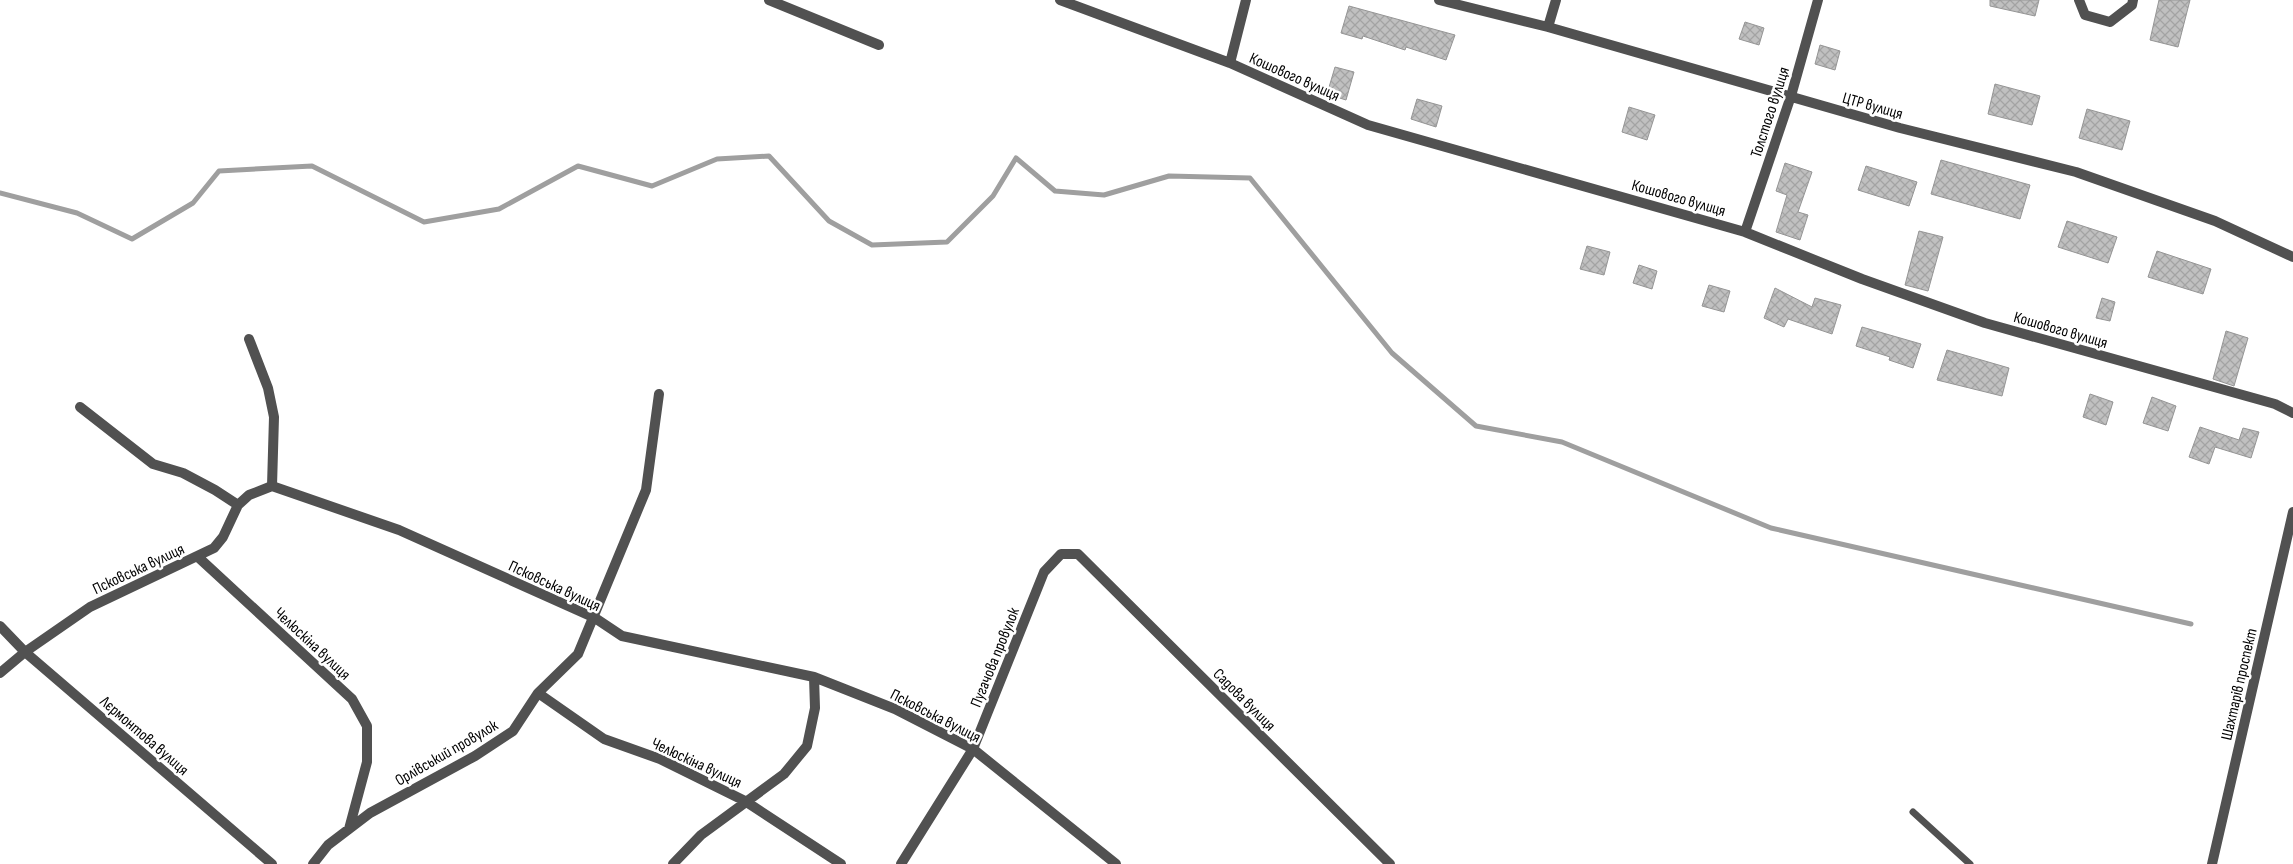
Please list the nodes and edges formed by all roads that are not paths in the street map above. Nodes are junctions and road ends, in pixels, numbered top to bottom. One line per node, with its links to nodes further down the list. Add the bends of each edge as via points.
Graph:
1 (769, 0): 10 (street)
2 (1060, 0): 11 (street, Кошового вулиця)
3 (1246, 0): 11 (street)
4 (1438, 0): 9 (street, ЦТР вулиця)
5 (1556, 0): 9 (street)
6 (1818, 0): 12 (street, Толстого вулиця)
7 (2079, 0): 8 (street, via 2085,15 2110,22 2132,5)
8 (2133, 0)
9 (1548, 28): 12 (street, ЦТР вулиця)
10 (880, 46)
11 (1230, 63): 13 (street, Кошового вулиця, via 1368,125)
12 (1791, 96): 13 (street, Толстого вулиця); 14 (street, ЦТР вулиця, via 1900,128 2076,172 2214,221)
13 (1745, 232): 18 (street, Кошового вулиця, via 1862,280 1985,323 2275,404)
14 (2293, 257)
15 (249, 339): 19 (street, via 268,388 274,417)
16 (659, 394): 24 (street, Орлівський провулок, via 646,490)
17 (80, 407): 20 (street, via 154,464 183,473)
18 (2293, 413)
19 (272, 486): 20 (street, via 249,495); 24 (street, Псковська вулиця, via 399,530)
20 (238, 505): 23 (street, Псковська вулиця, via 223,537 214,548)
21 (2293, 512): 42 (street, Шахтарів проспект)
22 (1078, 554): 30 (street, Пугачова провулок, via 1062,554 1044,572); 40 (street, Садова вулиця)
23 (198, 557): 26 (street, Псковська вулиця, via 90,607); 33 (street, Челюскіна вулиця, via 352,699 367,726 367,762)
24 (595, 618): 28 (street, Псковська вулиця, via 622,636); 29 (street, Орлівський провулок, via 578,654)
25 (0, 626): 26 (street, Лєрмонтова вулиця)
26 (25, 652): 27 (street, Псковська вулиця); 34 (street, Лєрмонтова вулиця)
27 (0, 673)
28 (814, 677): 30 (street, Псковська вулиця, via 895,709); 31 (street, via 815,708 807,746 784,774)
29 (538, 693): 31 (street, Челюскіна вулиця, via 604,739 660,759); 33 (street, Орлівський провулок, via 513,732 370,813)
30 (973, 749): 38 (street, Пугачова провулок); 39 (street, Псковська вулиця)
31 (745, 801): 36 (street, via 701,835); 37 (street, Челюскіна вулиця)
32 (1913, 812): 41 (lane)
33 (349, 829): 35 (street, Орлівський провулок, via 328,844)
34 (272, 864)
35 (312, 864)
36 (673, 864)
37 (841, 864)
38 (901, 864)
39 (1116, 864)
40 (1390, 864)
41 (1970, 864)
42 (2212, 864)

